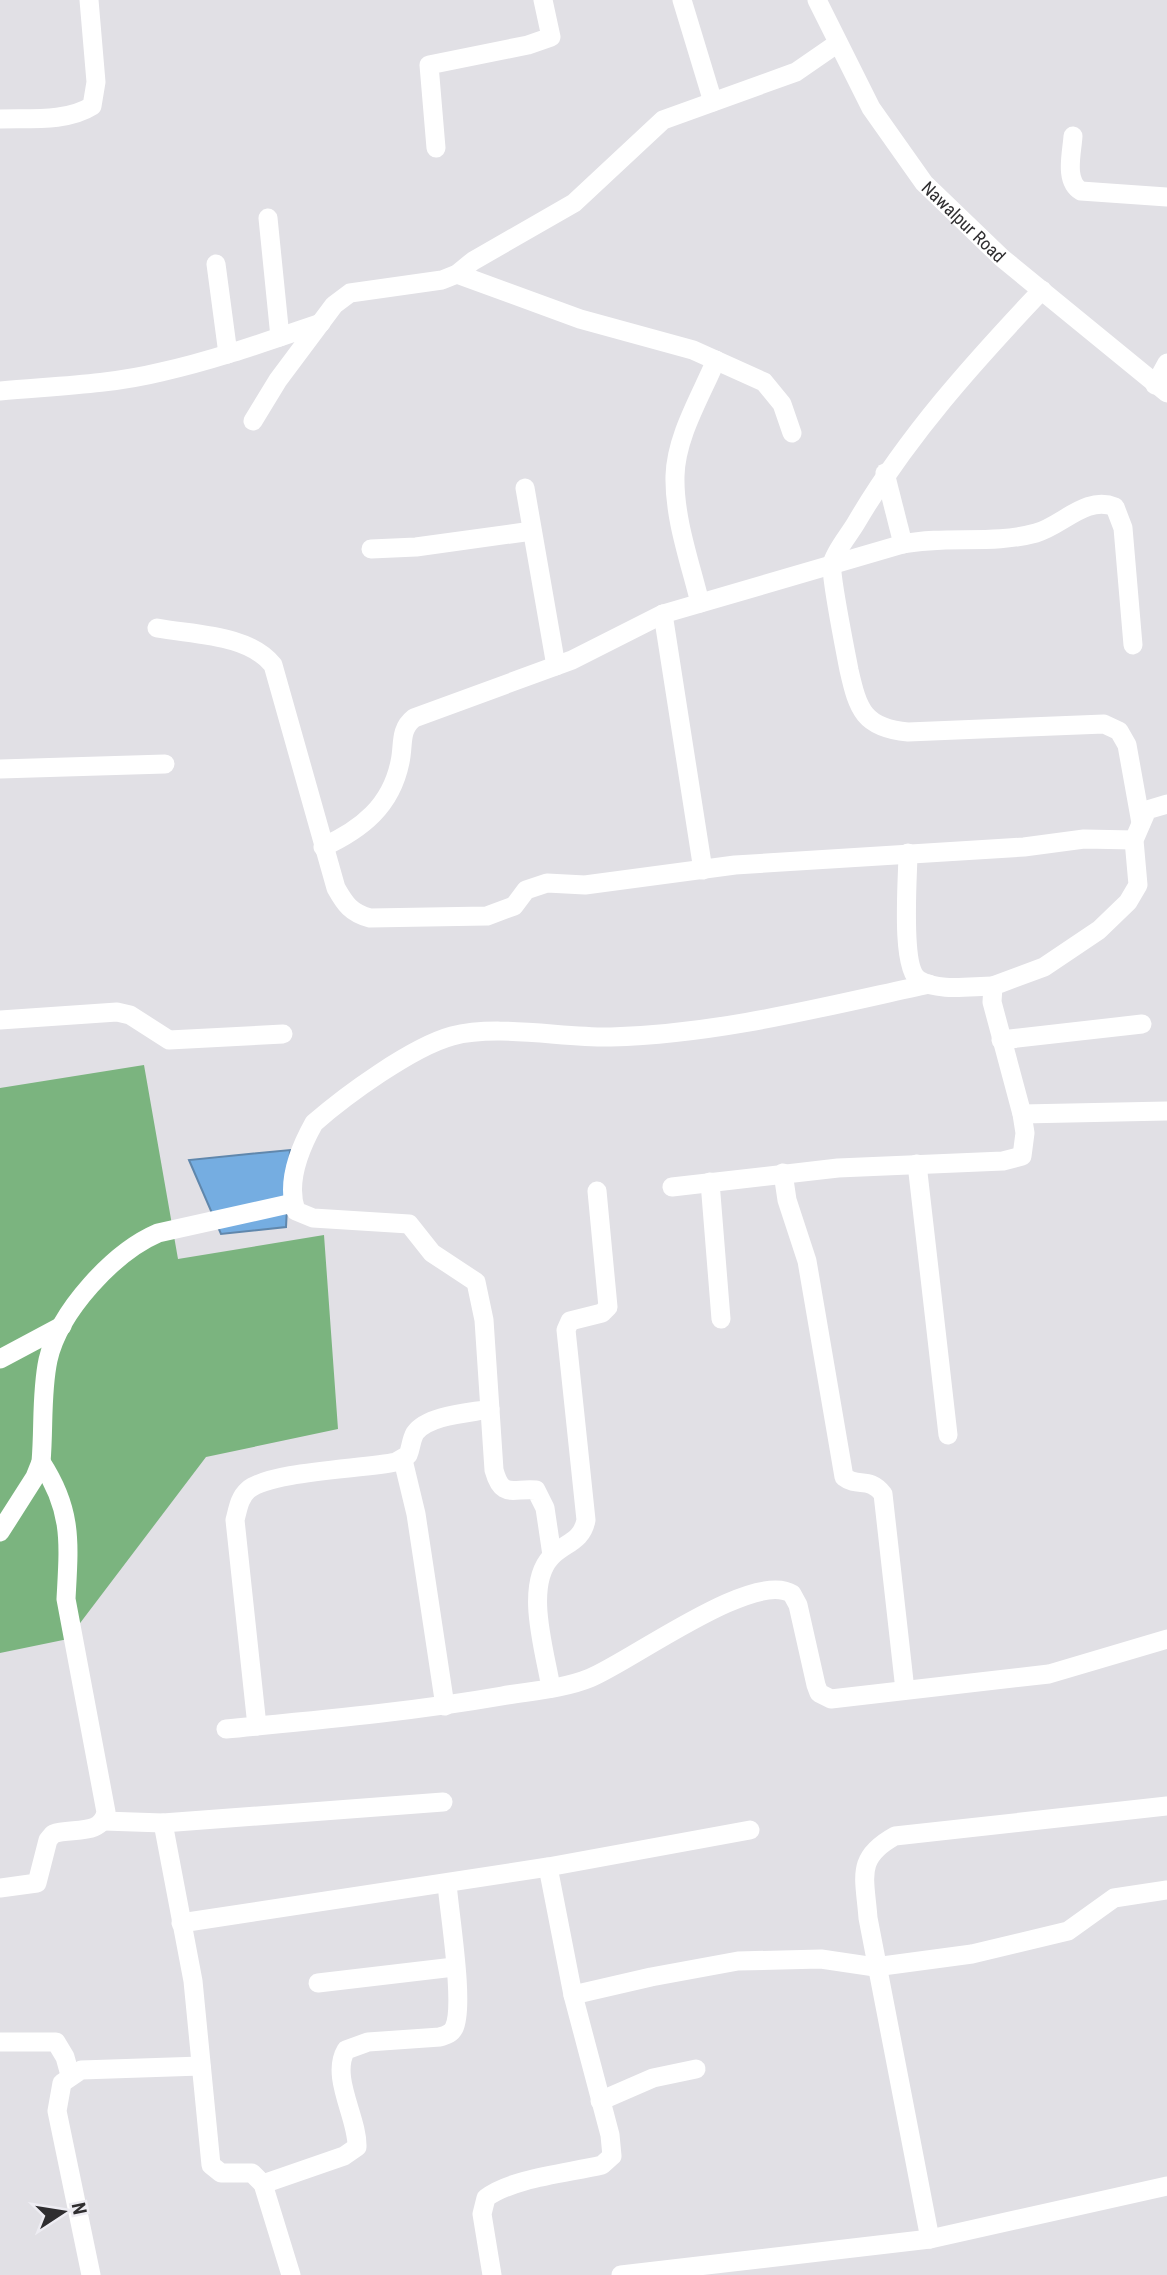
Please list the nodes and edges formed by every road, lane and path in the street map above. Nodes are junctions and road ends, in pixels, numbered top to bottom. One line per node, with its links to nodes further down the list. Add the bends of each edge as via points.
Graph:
1 (89, 0): 7 (street, via 96,82 92,106 67,116)
2 (543, 0): 9 (street, via 551,37 528,46 429,65)
3 (682, 0): 6 (street)
4 (817, 0): 5 (street, Nawalpur Road)
5 (838, 43): 6 (street, via 796,72); 14 (street, Nawalpur Road, via 871,108 924,183)
6 (713, 102): 13 (street, via 663,120 574,203)
7 (0, 119)
8 (1073, 136): 10 (street, via 1074,187)
9 (436, 148)
10 (1167, 197)
11 (268, 218): 16 (street)
12 (216, 264): 17 (street)
13 (457, 274): 15 (street, via 442,281 351,293 334,305); 18 (street, via 580,319)
14 (1042, 290): 20 (street, Nawalpur Road); 24 (street, via 967,369)
15 (321, 323): 16 (street); 22 (street)
16 (280, 337): 17 (street)
17 (228, 354): 21 (street, via 120,380)
18 (716, 360): 23 (street, via 773,389); 30 (street, via 681,440 675,476 682,530)
19 (1167, 363): 20 (street)
20 (1161, 389)
21 (0, 391)
22 (254, 421)
23 (792, 433)
24 (885, 473): 27 (street); 29 (street)
25 (525, 488): 26 (street)
26 (532, 531): 28 (street); 34 (street)
27 (902, 544): 29 (street); 33 (street, via 1016,537 1039,532 1083,509 1115,507 1123,528)
28 (371, 549)
29 (832, 565): 30 (street); 38 (street, via 856,699 867,719 885,730 908,732 1104,724 1119,731 1127,745)
30 (700, 603): 31 (street)
31 (663, 614): 34 (street); 41 (street)
32 (157, 628): 39 (street, via 237,643 264,654 273,665)
33 (1133, 645)
34 (556, 666): 39 (street, via 427,711 405,724 400,762 389,791 360,829)
35 (165, 764): 36 (street)
36 (0, 769)
37 (1167, 804): 38 (street, via 1147,810)
38 (1138, 831): 40 (street, via 1024,847); 43 (street, via 1138,885 1119,913 1044,968)
39 (323, 847): 41 (street, via 346,905 370,918 486,916 514,906 535,885 605,883)
40 (908, 853): 41 (street); 42 (street, via 909,959 913,974)
41 (703, 870)
42 (929, 984): 43 (street); 55 (street, via 730,1027 610,1037 475,1032 452,1036 407,1057 314,1124 295,1171)
43 (993, 986): 47 (street)
44 (0, 1020): 46 (street, via 117,1012 142,1021 169,1040)
45 (1143, 1024): 47 (street)
46 (283, 1034)
47 (1001, 1040): 49 (street)
48 (1167, 1111): 49 (street)
49 (1022, 1114): 50 (street, via 1022,1156 1003,1161)
50 (917, 1164): 51 (street); 60 (street)
51 (783, 1173): 52 (street); 67 (street, via 807,1261 844,1477 850,1482 869,1482 883,1494)
52 (709, 1182): 53 (street); 56 (street)
53 (672, 1187)
54 (597, 1191): 64 (street, via 608,1307 602,1313 570,1321 566,1330 586,1520 579,1537)
55 (293, 1203): 57 (street, via 158,1233 138,1242 78,1301); 59 (street, via 300,1215 313,1218 409,1224 432,1253 476,1282 484,1320)
56 (721, 1319)
57 (62, 1326): 58 (street); 62 (street, via 47,1367)
58 (0, 1359)
59 (490, 1409): 61 (street, via 420,1428); 64 (street, via 498,1485 503,1490 536,1490 545,1508)
60 (948, 1435)
61 (403, 1460): 68 (street, via 416,1514); 69 (street, via 266,1481 246,1492 239,1502 235,1520 238,1566)
62 (40, 1462): 63 (street); 73 (street, via 59,1493 68,1524 66,1599 105,1802)
63 (0, 1532)
64 (552, 1555): 66 (street, via 536,1589)
65 (1167, 1639): 67 (street, via 1049,1674)
66 (551, 1688): 67 (street, via 589,1679 686,1623 737,1600 785,1589 799,1605 819,1693 831,1699); 68 (street)
67 (905, 1690)
68 (445, 1706): 69 (street)
69 (257, 1726): 70 (street)
70 (226, 1729)
71 (443, 1802): 74 (street)
72 (1167, 1805): 82 (street, via 895,1836 885,1841 875,1847 864,1868)
73 (104, 1821): 74 (street); 78 (street, via 98,1827 53,1835 37,1883)
74 (163, 1823): 80 (street)
75 (750, 1830): 76 (street)
76 (548, 1867): 77 (street); 84 (street)
77 (447, 1883): 80 (street); 81 (street)
78 (0, 1888)
79 (1167, 1890): 82 (street, via 1114,1898 1077,1926 1036,1940)
80 (181, 1923): 86 (street, via 193,1981)
81 (454, 1967): 83 (street); 90 (street, via 457,2018 450,2034 368,2042 342,2056 357,2137 353,2152)
82 (875, 1967): 84 (street, via 821,1959 738,1961); 92 (street)
83 (318, 1983)
84 (573, 1996): 89 (street)
85 (0, 2042): 88 (street, via 56,2042)
86 (201, 2066): 88 (street, via 81,2070); 90 (street, via 211,2165 221,2173 252,2173)
87 (695, 2069): 89 (street, via 653,2078)
88 (70, 2075): 94 (street, via 62,2083 57,2111)
89 (600, 2101): 96 (street, via 610,2135 612,2155 608,2161 503,2188 486,2198 482,2214)
90 (263, 2184): 95 (street)
91 (1167, 2186): 92 (street)
92 (930, 2239): 93 (street)
93 (736, 2267): 97 (street)
94 (91, 2275)
95 (291, 2275)
96 (492, 2275)
97 (621, 2275)

